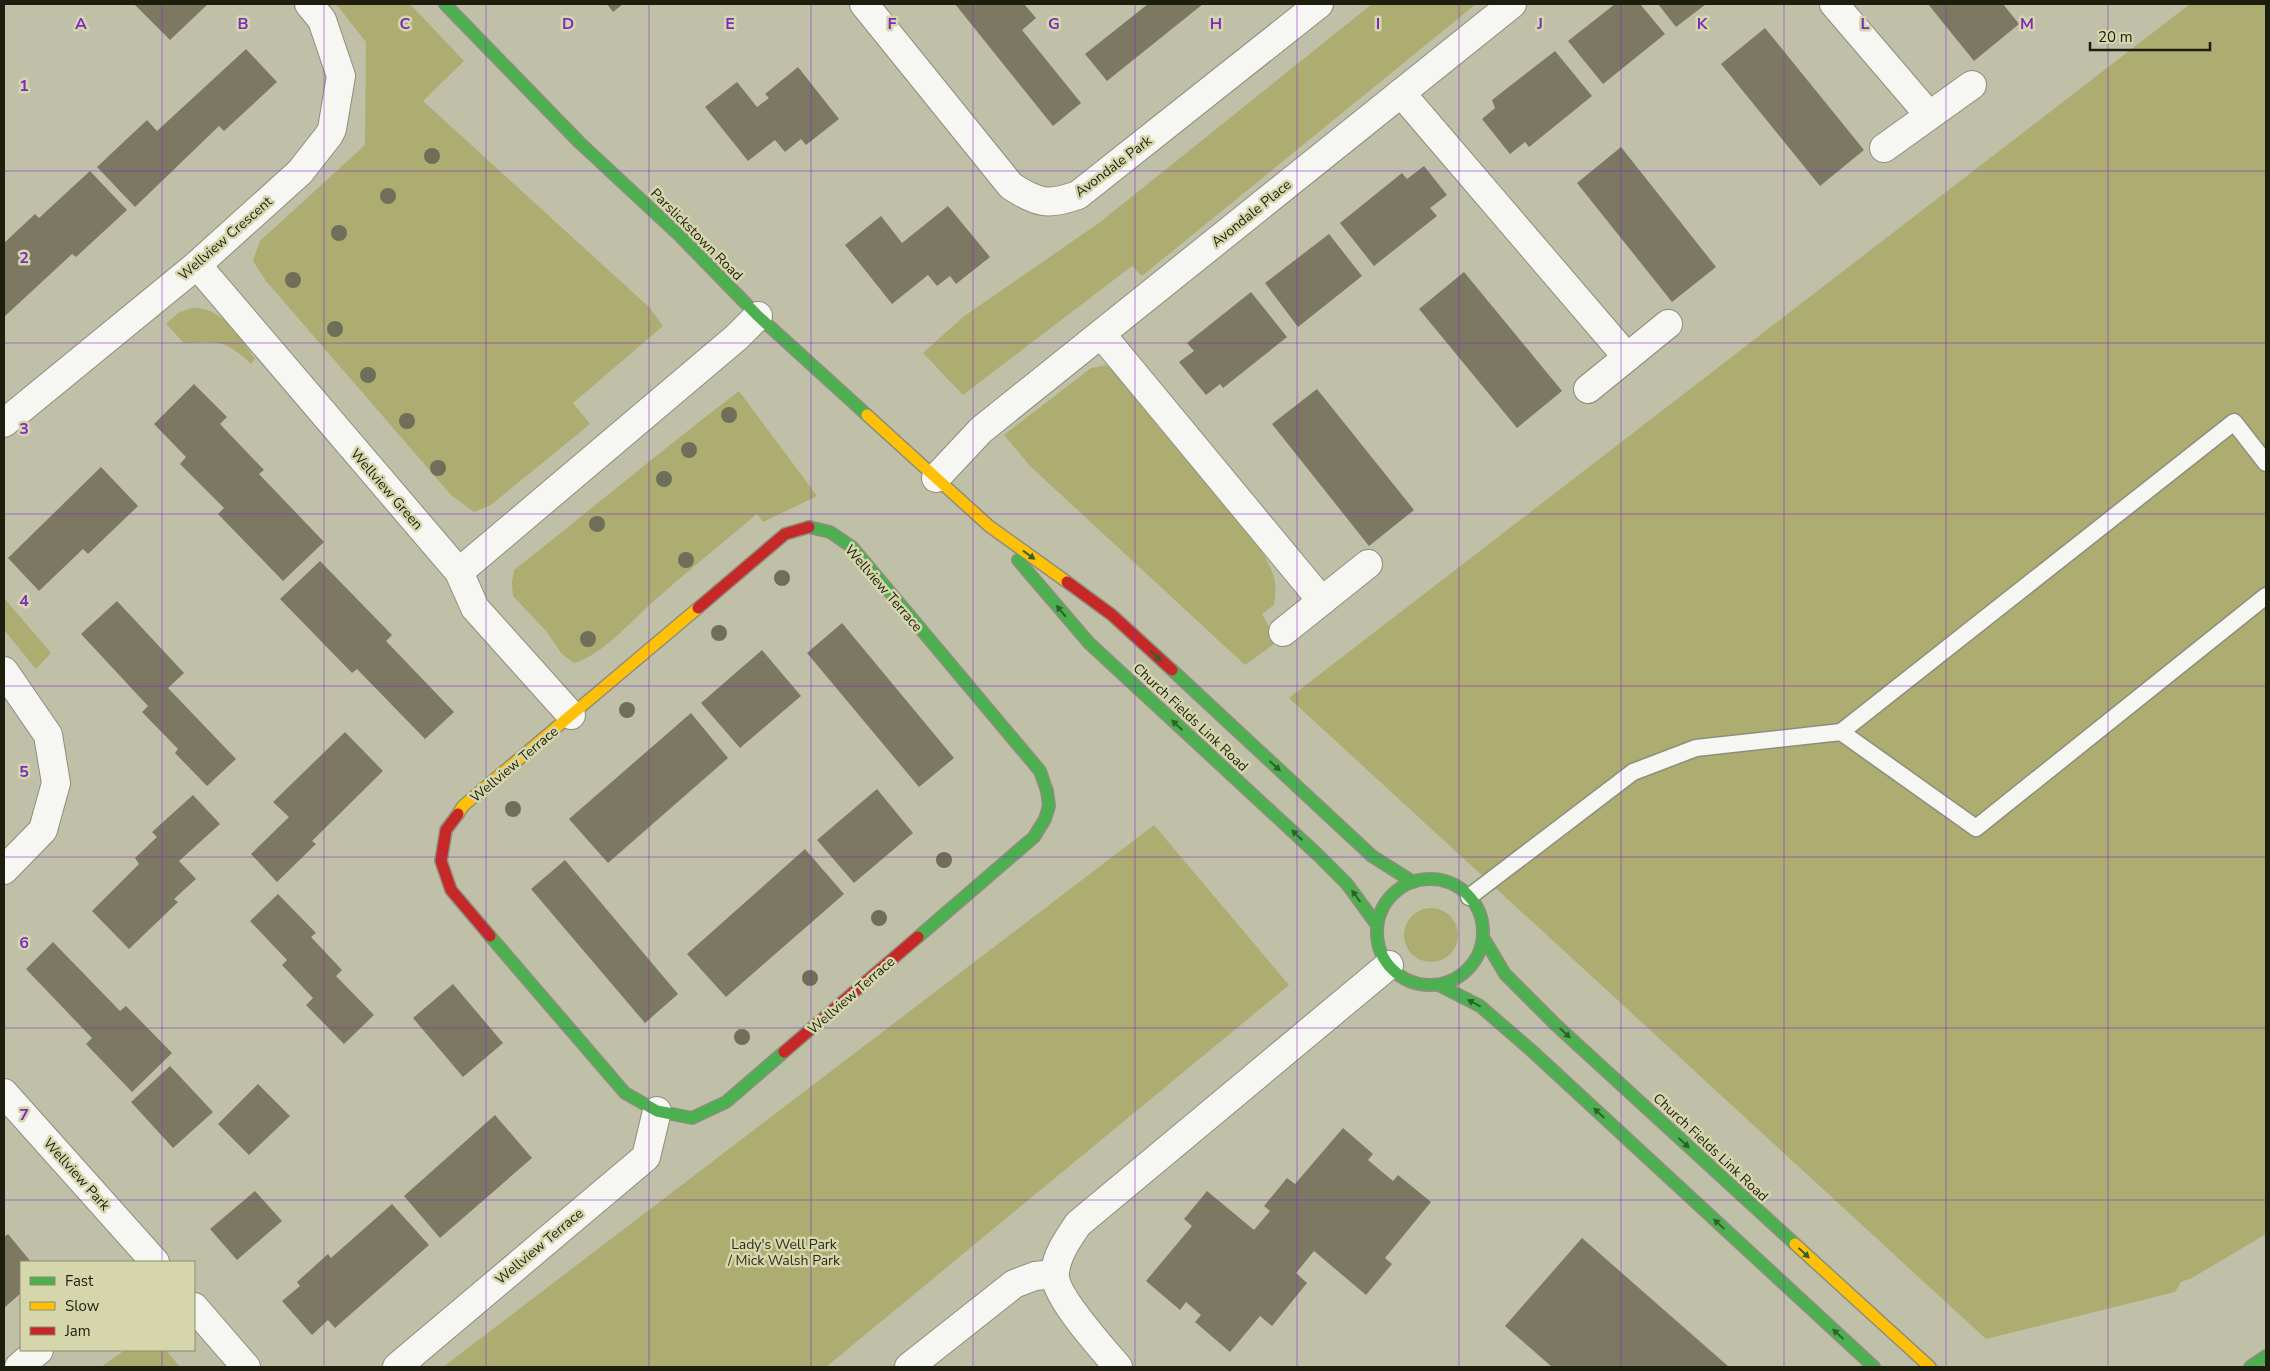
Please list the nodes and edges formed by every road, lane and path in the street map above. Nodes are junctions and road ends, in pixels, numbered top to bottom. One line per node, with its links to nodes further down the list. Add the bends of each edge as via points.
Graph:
1 (309, 4): 11 (street, Wellview Crescent, via 322,20 341,76 332,129 300,172)
2 (446, 4): 12 (street, Parslickstown Road, via 579,142 680,236)
3 (864, 4): 4 (street, Avondale Park, via 1011,186 1044,203 1060,202 1078,195)
4 (1318, 4)
5 (1512, 4): 8 (street, Avondale Place)
6 (1834, 4): 9 (street)
7 (1972, 84): 9 (street)
8 (1401, 93): 14 (street, Avondale Place); 15 (street)
9 (1929, 116): 10 (street)
10 (1884, 148)
11 (197, 265): 17 (street, Wellview Crescent); 22 (street, Wellview Green)
12 (758, 316): 19 (street, Parslickstown Road); 22 (street)
13 (1668, 324): 15 (street)
14 (1101, 334): 19 (street, Avondale Place, via 981,430); 24 (street)
15 (1627, 357): 16 (street)
16 (1588, 389)
17 (4, 423)
18 (2266, 463): 28 (lane, via 2234,422)
19 (936, 478): 20 (street, Church Fields Link Road)
20 (989, 526): 30 (street, Church Fields Link Road, one-way to 30, via 1112,615 1372,856); 32 (street, Church Fields Link Road, one-way to 20, via 1347,884 1318,855 1088,643)
21 (1368, 564): 24 (street)
22 (459, 572): 27 (street, Wellview Green, via 475,608)
23 (2266, 596): 28 (lane, via 1976,828)
24 (1322, 601): 25 (street)
25 (1283, 632)
26 (4, 671): 29 (street, via 48,735 56,784 43,830)
27 (571, 715): 37 (street, Wellview Terrace, via 464,806 446,830 441,861 451,890 612,1078 625,1093); 37 (street, Wellview Terrace, via 785,534 809,527 830,532 852,547 1040,771 1049,794 1047,818 1034,837 726,1102 692,1118)
28 (1841, 732): 31 (lane, via 1696,748 1633,772)
29 (4, 870)
30 (1413, 882): 31 (street, via 1426,879 1444,881); 32 (street, via 1393,894 1382,909)
31 (1469, 897): 33 (street, via 1481,918)
32 (1377, 925): 34 (street, via 1378,942)
33 (1483, 937): 35 (street, via 1478,955 1468,970 1455,980); 49 (street, Church Fields Link Road, one-way to 49, via 1505,974 1556,1025)
34 (1389, 966): 35 (street, via 1406,980 1422,986); 39 (street, via 1078,1224 1059,1256)
35 (1439, 985): 48 (street, one-way to 35, via 1532,1051 1480,1006)
36 (4, 1093): 38 (street, Wellview Park)
37 (657, 1111): 45 (street, Wellview Terrace, via 646,1157)
38 (148, 1260)
39 (1054, 1274): 46 (street, via 1035,1276 1014,1284); 47 (street, via 1061,1294)
40 (200, 1314): 44 (street)
41 (38, 1351): 43 (street)
42 (2266, 1356): 50 (street)
43 (19, 1367)
44 (246, 1367)
45 (397, 1367)
46 (909, 1367)
47 (1118, 1367)
48 (1874, 1367)
49 (1930, 1367)
50 (2250, 1367)

